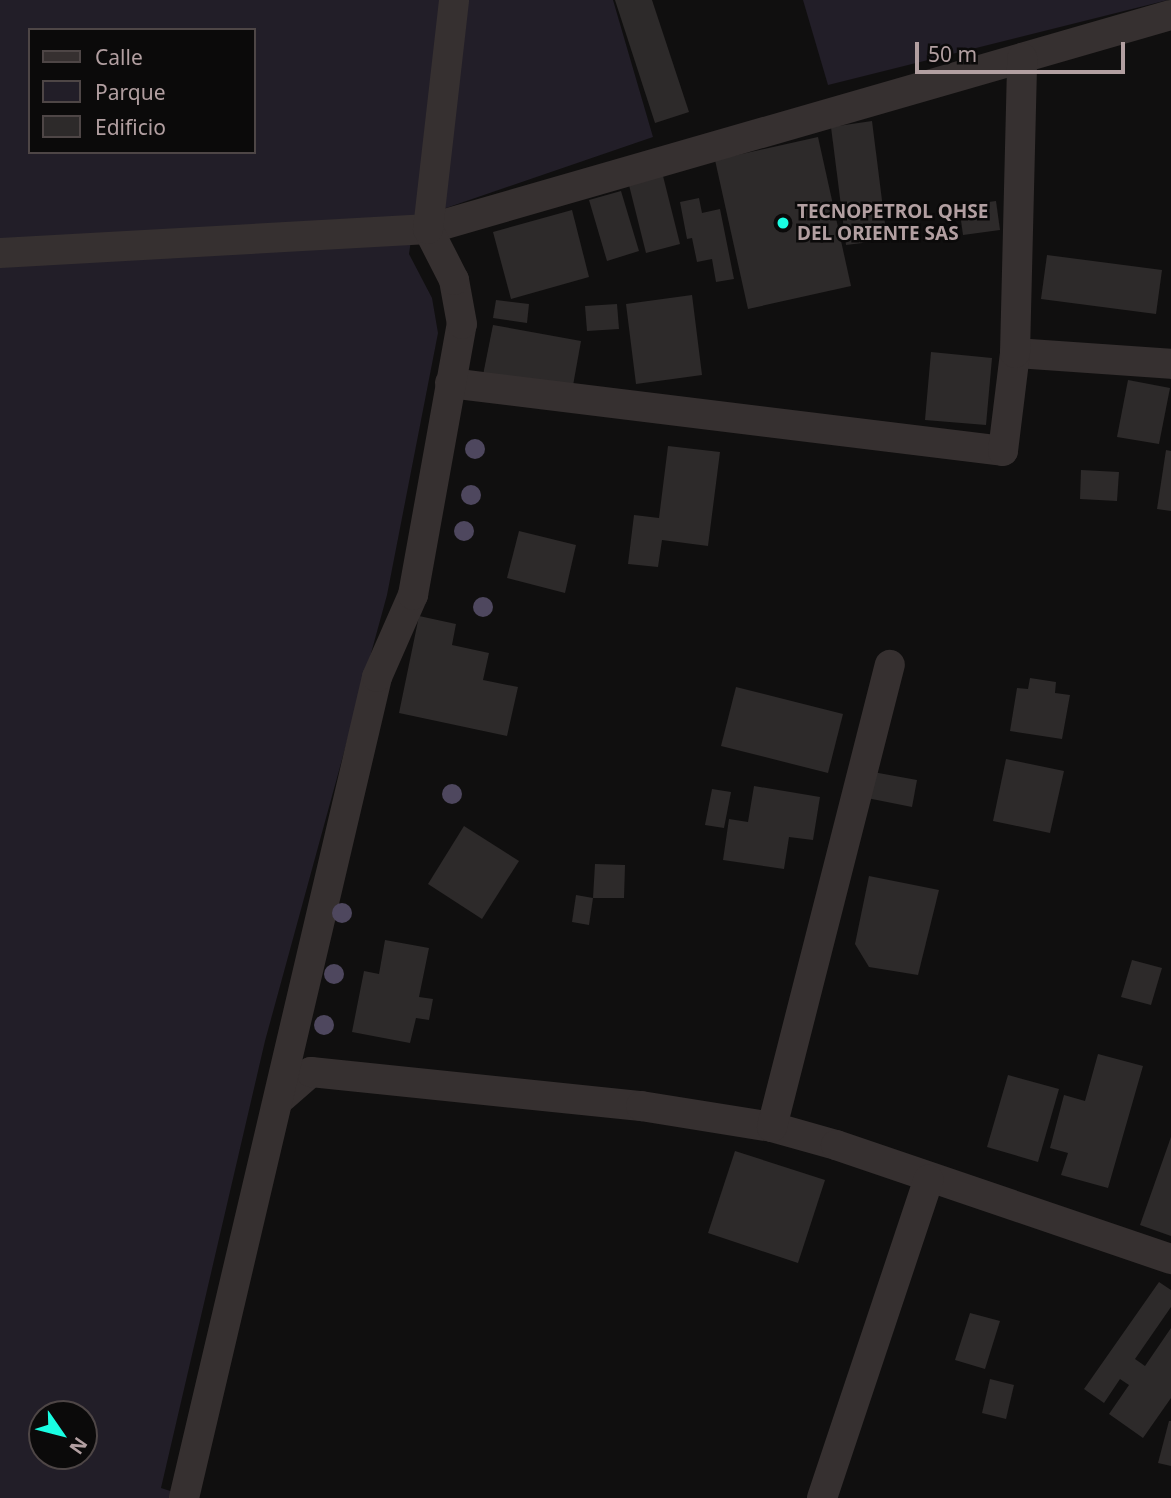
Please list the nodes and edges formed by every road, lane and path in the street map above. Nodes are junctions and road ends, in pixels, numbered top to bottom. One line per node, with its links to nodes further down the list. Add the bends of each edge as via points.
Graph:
1 (454, 0): 4 (street)
2 (1171, 15): 3 (street)
3 (1022, 58): 4 (street); 6 (street)
4 (428, 229): 5 (street); 8 (street, via 454,280 462,324)
5 (0, 253)
6 (1015, 353): 7 (street); 8 (street, via 1003,451)
7 (1171, 364)
8 (450, 383): 10 (street, via 413,595 377,677)
9 (890, 665): 13 (street)
10 (295, 1029): 11 (street); 12 (street)
11 (311, 1072): 12 (street); 13 (street, via 641,1106)
12 (280, 1099): 16 (street)
13 (772, 1127): 14 (street)
14 (929, 1179): 15 (street); 17 (street)
15 (1171, 1259)
16 (184, 1498)
17 (822, 1498)

